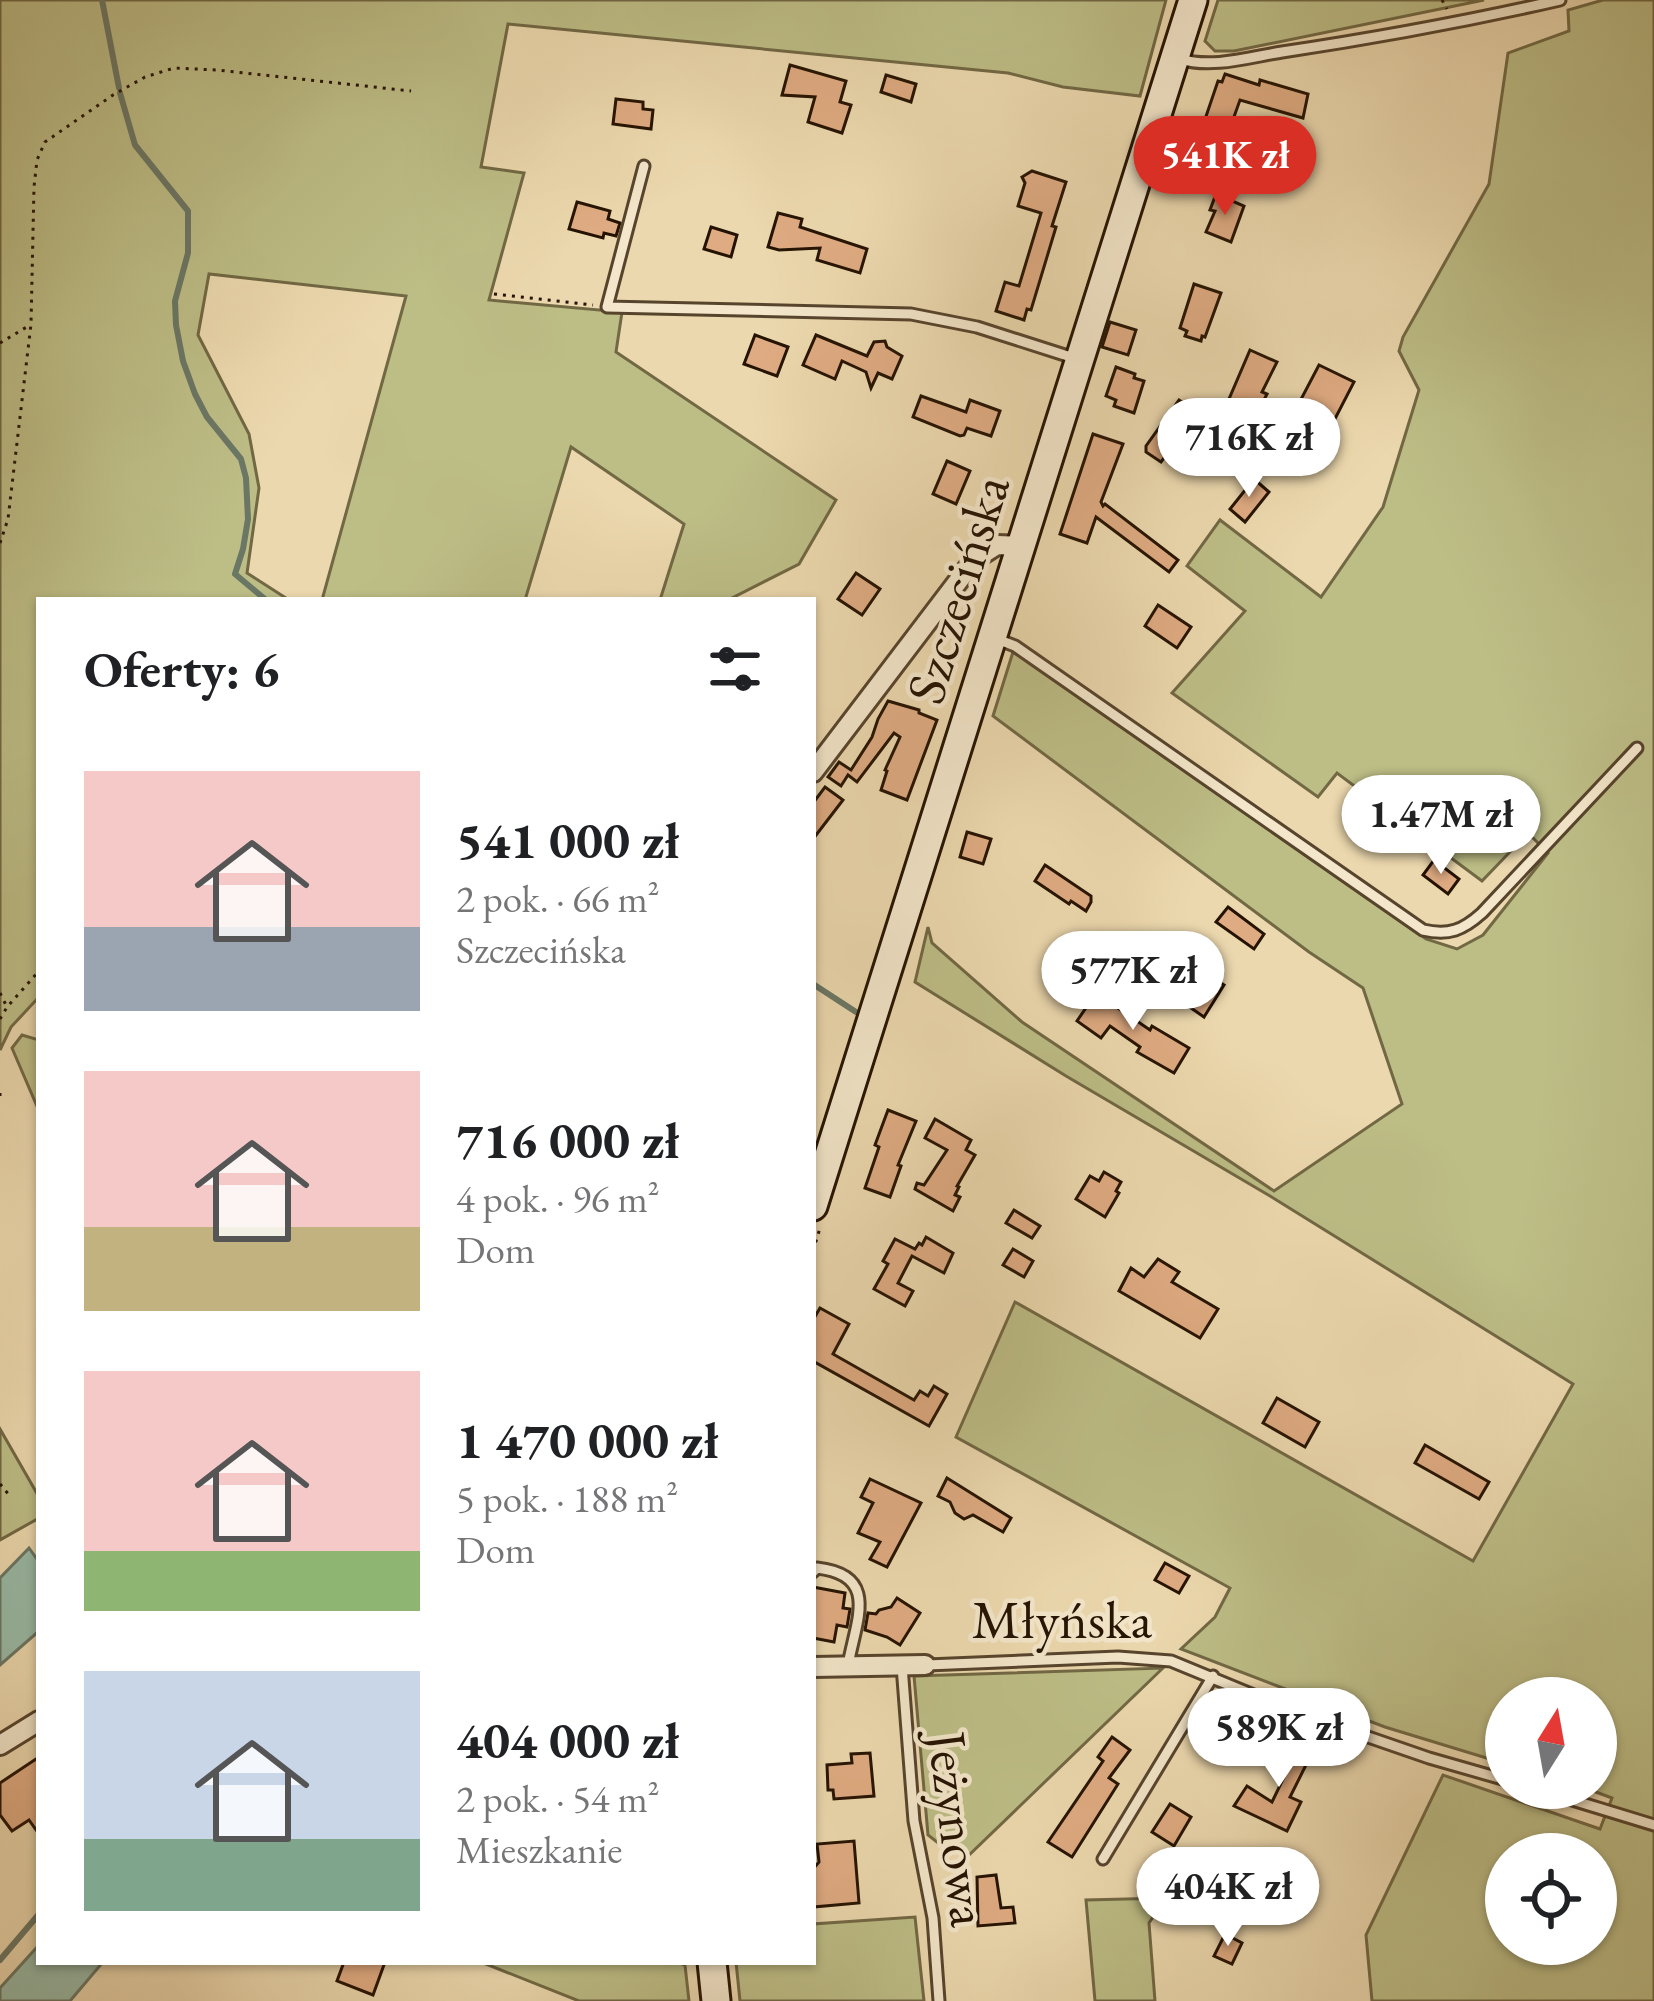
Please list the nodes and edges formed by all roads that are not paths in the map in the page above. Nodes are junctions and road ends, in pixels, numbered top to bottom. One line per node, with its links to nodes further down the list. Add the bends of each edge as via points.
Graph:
1 (1193, 0): 3 (street, Szczecińska)
2 (1560, 0): 3 (lane, via 1210,63)
3 (1175, 58): 5 (street, Szczecińska)
4 (644, 166): 5 (lane, via 607,307 910,314)
5 (1079, 360): 6 (street, Szczecińska)
6 (1021, 546): 7 (street, Szczecińska); 9 (street, via 997,545 979,555)
7 (992, 638): 8 (lane, via 1015,646 1423,930 1440,934 1466,928 1482,913); 10 (street, Szczecińska)
8 (1637, 748)
9 (816, 768)
10 (816, 1196)
11 (816, 1569): 15 (lane, via 839,1570 860,1590)
12 (925, 1665): 13 (street, Młyńska); 16 (lane, Młyńska, via 1150,1658)
13 (902, 1666): 15 (street, Młyńska); 25 (lane, Jeżynowa)
14 (816, 1667): 15 (street, Młyńska)
15 (847, 1667)
16 (1213, 1676): 19 (lane, Młyńska); 22 (lane)
17 (36, 1722): 18 (street)
18 (0, 1745)
19 (1485, 1774)
20 (1602, 1809): 21 (lane)
21 (1654, 1825)
22 (1103, 1859)
23 (712, 1965): 24 (street)
24 (716, 2001)
25 (939, 2001)

